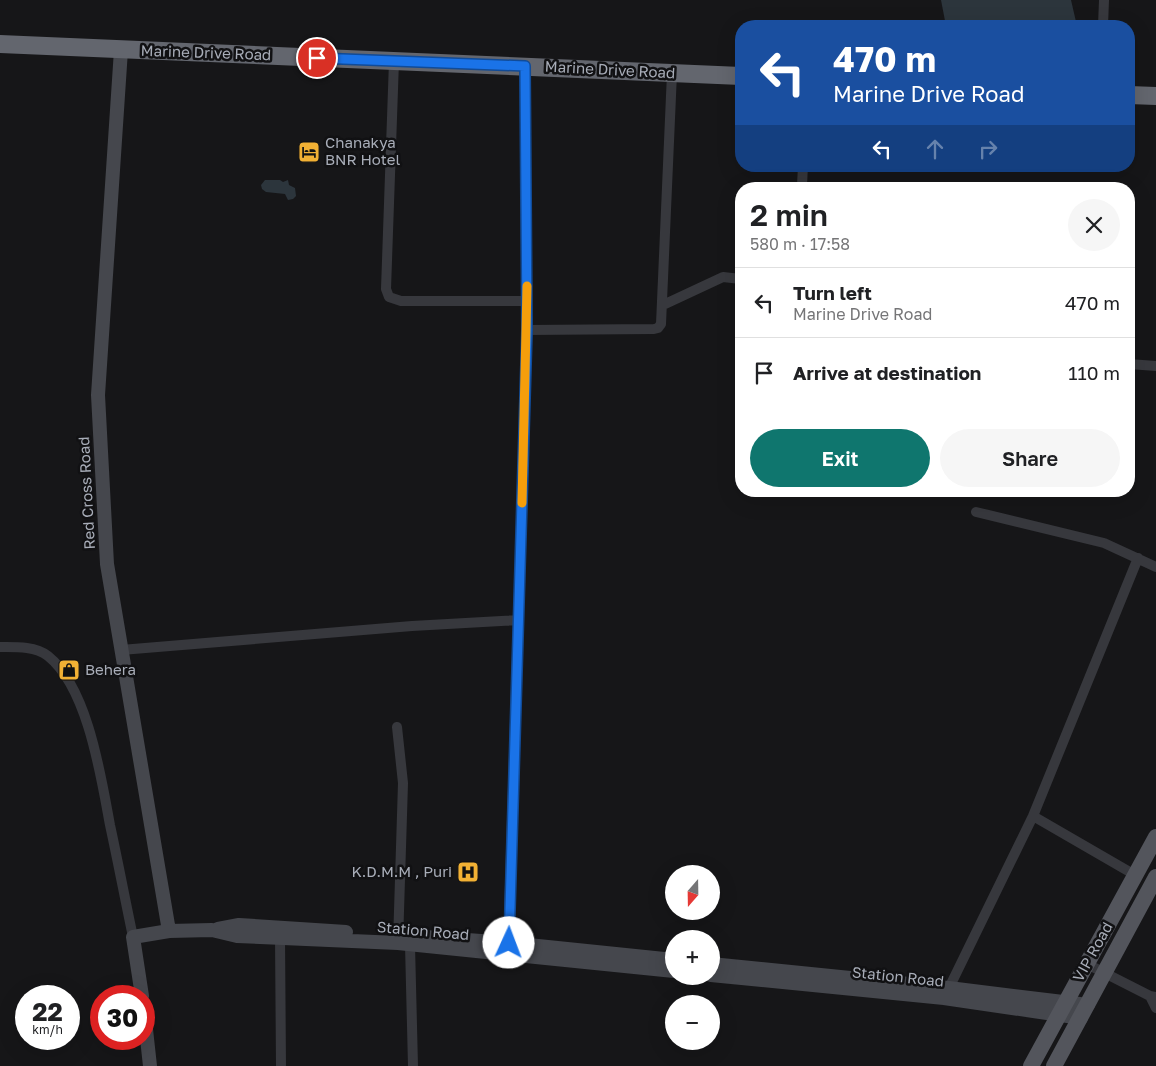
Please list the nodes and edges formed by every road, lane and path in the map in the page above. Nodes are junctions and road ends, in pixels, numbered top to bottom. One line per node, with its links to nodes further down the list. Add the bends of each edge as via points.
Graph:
1 (1104, 0): 2 (street)
2 (1104, 20)
3 (0, 44): 4 (highway, Marine Drive Road)
4 (121, 50): 5 (highway, Marine Drive Road); 22 (main road, Red Cross Road, via 98,395 107,564)
5 (394, 61): 6 (highway, Marine Drive Road); 12 (street, via 386,289 389,297 401,301)
6 (525, 66): 7 (highway, Marine Drive Road); 12 (street)
7 (672, 73): 8 (highway, Marine Drive Road); 13 (street)
8 (735, 76)
9 (1135, 95): 10 (highway)
10 (1156, 96)
11 (735, 278): 13 (street, via 723,277)
12 (527, 301): 14 (street)
13 (663, 305): 14 (street, via 661,324 654,329)
14 (527, 330): 20 (street)
15 (1135, 364): 16 (street)
16 (1156, 366)
17 (976, 512): 18 (street, via 1104,543)
18 (1138, 558): 19 (street); 24 (street)
19 (1156, 567)
20 (519, 620): 22 (street); 33 (street)
21 (0, 647): 30 (street, via 22,646 47,655 72,688 94,742)
22 (121, 650): 29 (main road, Red Cross Road)
23 (397, 727): 32 (street, via 403,783)
24 (1034, 816): 26 (street); 41 (street)
25 (1156, 837): 26 (main road, VIP Road)
26 (1135, 875): 35 (main road, VIP Road)
27 (1156, 877): 38 (main road, VIP Road)
28 (212, 930): 29 (main road, Station Road); 31 (main road, Station Road, via 237,936); 32 (main road, via 239,925)
29 (169, 931): 30 (main road, Station Road)
30 (133, 937): 40 (main road)
31 (280, 938): 32 (main road, Station Road); 48 (street)
32 (402, 941): 33 (main road, Station Road); 49 (street)
33 (508, 949): 34 (main road); 37 (main road, Station Road)
34 (665, 959)
35 (1087, 964): 38 (street); 44 (main road, VIP Road)
36 (720, 965): 41 (main road)
37 (665, 970)
38 (1104, 973): 42 (street); 45 (main road, VIP Road)
39 (720, 976): 44 (main road, Station Road)
40 (140, 985)
41 (949, 988): 44 (main road)
42 (1153, 996): 43 (street)
43 (1156, 1008)
44 (1062, 1009): 45 (main road, Station Road); 50 (main road, VIP Road)
45 (1084, 1011): 51 (main road, VIP Road)
46 (148, 1050): 47 (main road)
47 (150, 1066)
48 (280, 1066)
49 (413, 1066)
50 (1031, 1066)
51 (1054, 1066)

